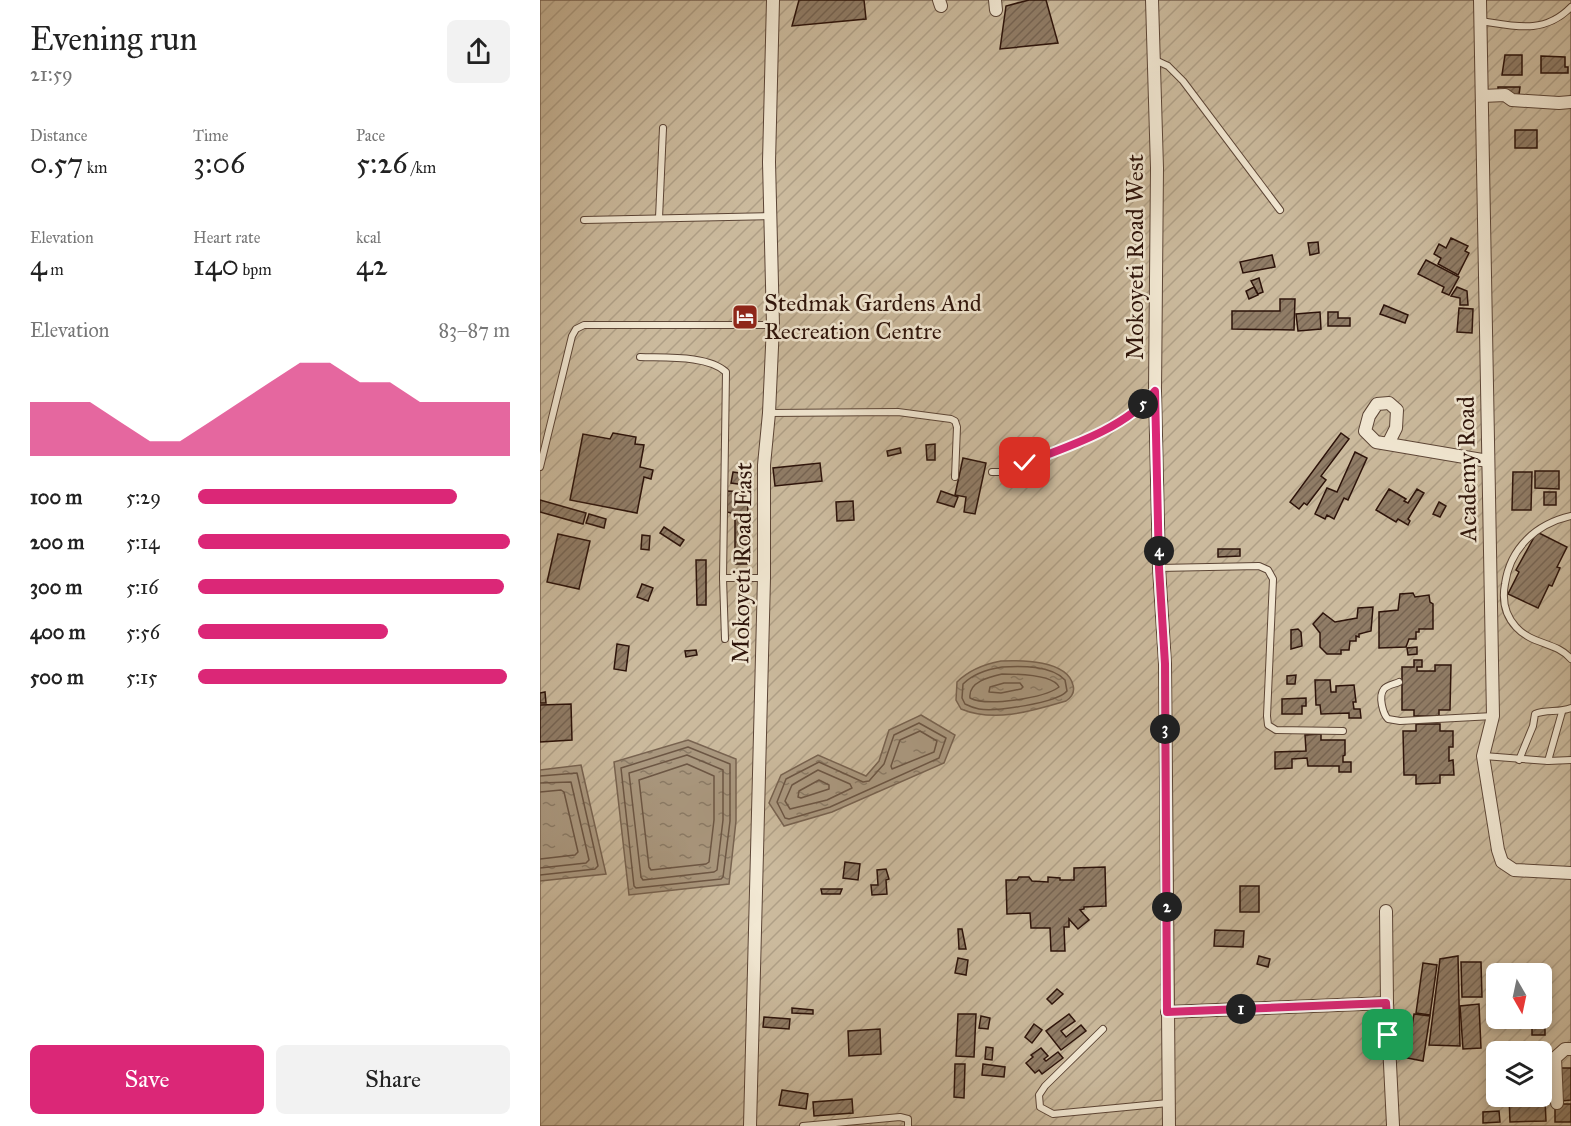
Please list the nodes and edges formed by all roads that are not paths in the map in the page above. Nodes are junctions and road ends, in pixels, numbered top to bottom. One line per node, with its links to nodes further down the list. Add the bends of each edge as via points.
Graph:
1 (773, 0): 11 (street, Mokoyeti Road East)
2 (1152, 0): 6 (street, Mokoyeti Road West)
3 (1480, 0): 5 (street, Academy Road)
4 (1571, 6): 5 (lane, via 1546,23 1524,28)
5 (1480, 21): 7 (street, Academy Road)
6 (1154, 60): 10 (lane, via 1168,66 1184,81); 16 (street, Mokoyeti Road West)
7 (1482, 96): 8 (street); 21 (street, Academy Road)
8 (1571, 102)
9 (663, 128): 12 (lane)
10 (1281, 210)
11 (771, 216): 12 (lane); 14 (street, Mokoyeti Road East)
12 (659, 218): 13 (lane)
13 (584, 220)
14 (773, 326): 17 (street, Mokoyeti Road East); 19 (lane, via 584,325 572,336)
15 (640, 357): 27 (lane, via 698,360 726,372)
16 (1155, 391): 23 (lane, via 1125,418 1096,433 1004,472); 26 (street, Mokoyeti Road West)
17 (769, 413): 24 (lane, via 898,412 951,419 957,427); 28 (street, Mokoyeti Road East, via 764,465)
18 (540, 430): 19 (lane)
19 (548, 431): 22 (lane)
20 (1388, 444): 21 (street)
21 (1488, 461): 34 (street, Academy Road)
22 (540, 467)
23 (992, 472)
24 (955, 477)
25 (1571, 516): 30 (lane, via 1538,529 1518,548 1507,569 1504,591 1505,608 1514,626 1525,636 1556,648)
26 (1159, 568): 35 (lane, via 1268,570 1273,579 1268,725 1276,730); 43 (street, Mokoyeti Road West, via 1165,664)
27 (723, 578): 28 (lane); 29 (lane)
28 (764, 578): 49 (street, Mokoyeti Road East)
29 (725, 639)
30 (1571, 659)
31 (1399, 682): 34 (lane, via 1383,689 1382,706 1388,719)
32 (1571, 708): 33 (lane)
33 (1562, 712): 37 (lane, via 1535,714); 39 (lane)
34 (1493, 716): 36 (street, Academy Road)
35 (1343, 731)
36 (1483, 756): 37 (lane); 40 (street, Academy Road, via 1502,862 1514,870)
37 (1519, 760): 39 (lane)
38 (1571, 760): 39 (lane)
39 (1548, 761)
40 (1571, 873)
41 (1386, 911): 42 (street)
42 (1386, 1003): 43 (street); 48 (street)
43 (1167, 1012): 47 (street, Mokoyeti Road West)
44 (1103, 1029): 47 (lane, via 1046,1086 1039,1095 1040,1107 1053,1114)
45 (1571, 1049): 46 (street, via 1555,1058)
46 (1557, 1102)
47 (1169, 1103): 52 (street, Mokoyeti Road West)
48 (1393, 1125)
49 (750, 1126)
50 (803, 1126): 51 (lane, via 900,1117 908,1119)
51 (908, 1126)
52 (1169, 1126)

